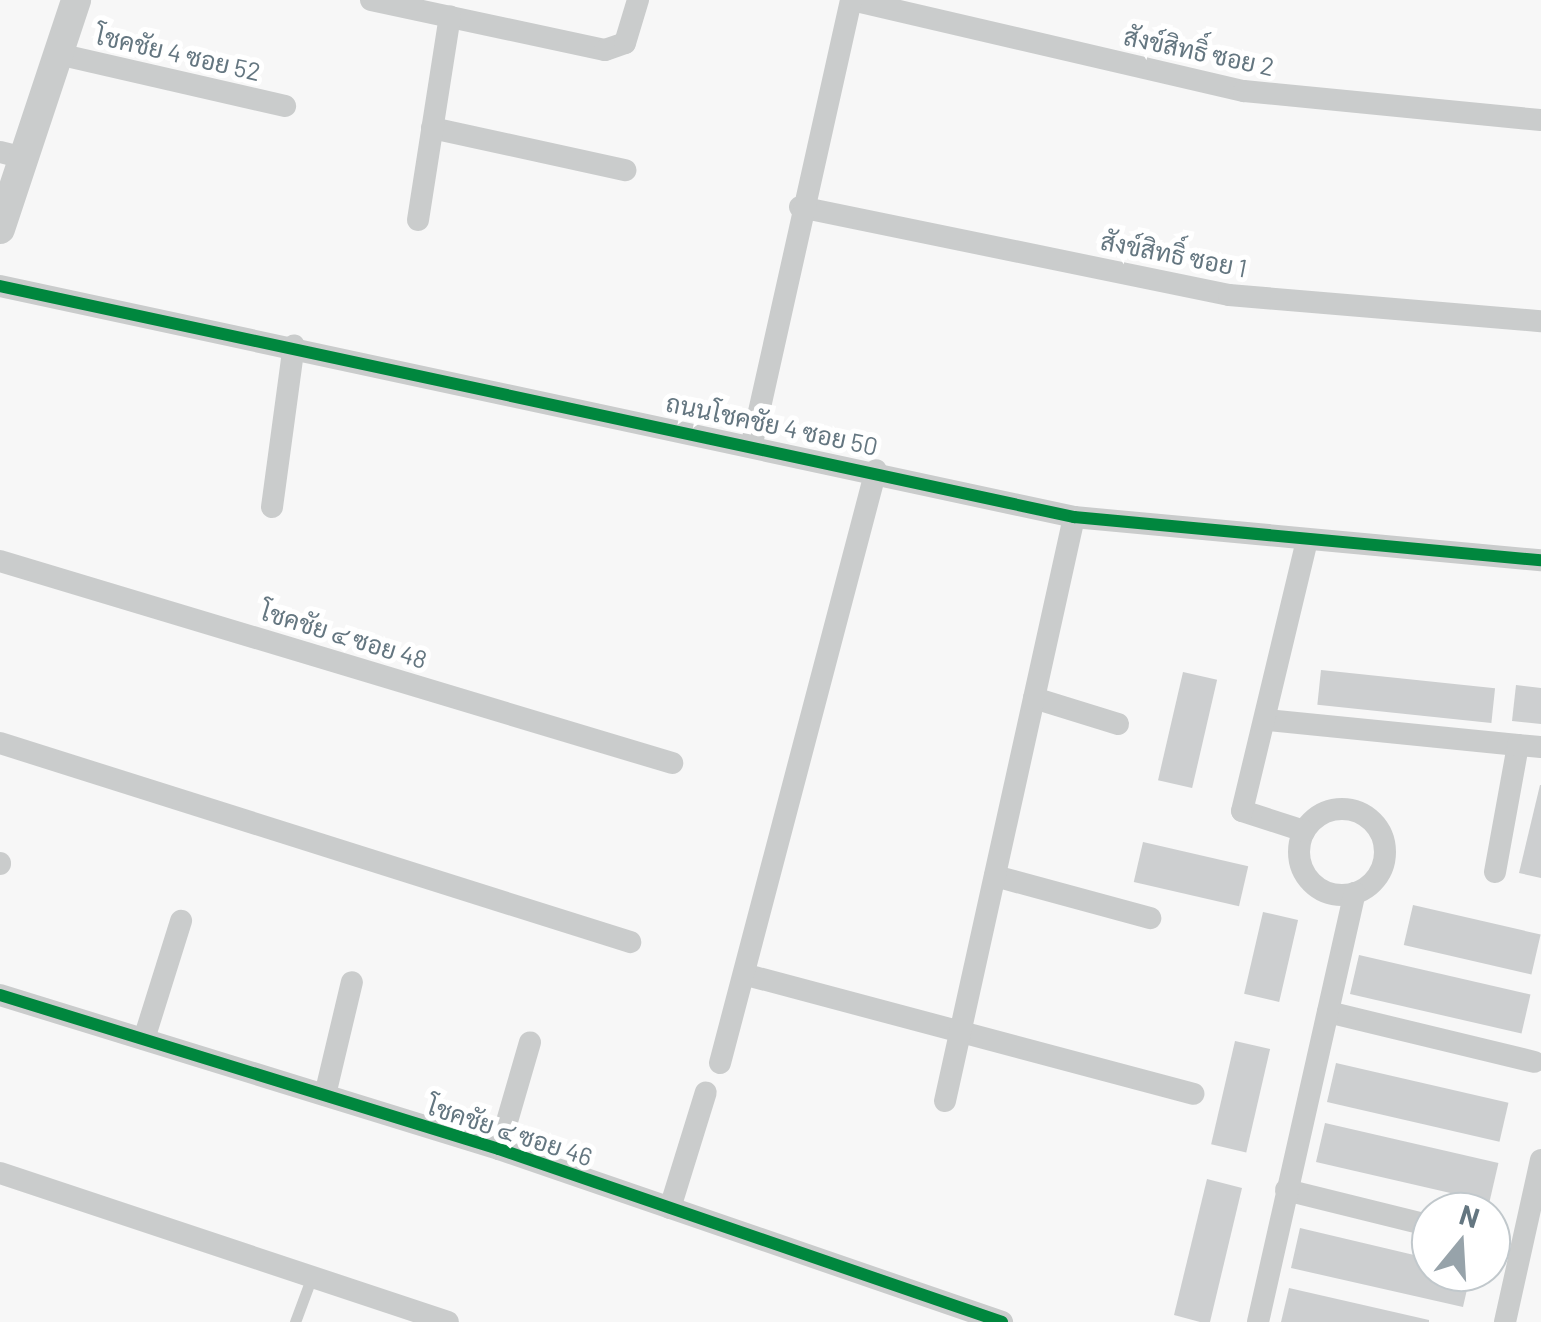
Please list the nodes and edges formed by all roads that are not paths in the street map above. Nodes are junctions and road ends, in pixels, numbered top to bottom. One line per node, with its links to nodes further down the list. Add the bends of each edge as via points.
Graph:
1 (76, 0): 6 (street)
2 (371, 0): 5 (street)
3 (638, 0): 5 (street, via 625,43 605,50)
4 (851, 0): 8 (street, สังข์สิทธิ์ ซอย 2, via 1244,91); 12 (street)
5 (466, 12): 9 (street)
6 (58, 54): 7 (street, โชคชัย 4 ซอย 52); 10 (street)
7 (286, 106)
8 (1541, 120)
9 (432, 128): 11 (street); 13 (street)
10 (12, 155): 14 (street)
11 (625, 170)
12 (800, 207): 16 (street, สังข์สิทธิ์ ซอย 1, via 1230,295); 18 (street)
13 (418, 220)
14 (0, 230)
15 (0, 286): 17 (street, ถนนโชคชัย 4 ซอย 50)
16 (1541, 321)
17 (294, 345): 18 (street, ถนนโชคชัย 4 ซอย 50); 20 (street)
18 (752, 443): 19 (street, ถนนโชคชัย 4 ซอย 50)
19 (876, 470): 21 (street, ถนนโชคชัย 4 ซอย 50); 38 (street)
20 (272, 507)
21 (1074, 517): 22 (street, ถนนโชคชัย 4 ซอย 50); 25 (street)
22 (1307, 540): 23 (street, ถนนโชคชัย 4 ซอย 50); 26 (street)
23 (1541, 560)
24 (0, 561): 30 (street, โชคชัย ๔ ซอย 48)
25 (1034, 698): 27 (street); 33 (street)
26 (1267, 720): 29 (street); 31 (street, via 1242,811)
27 (1118, 724)
28 (0, 743): 37 (street)
29 (1529, 746): 32 (street)
30 (672, 763)
31 (1304, 831): 34 (street, via 1299,856 1308,880 1329,893); 34 (street, via 1338,809 1376,825 1383,864)
32 (1495, 872)
33 (995, 876): 35 (street); 42 (street)
34 (1355, 894): 41 (street)
35 (1150, 918)
36 (181, 920): 43 (street)
37 (630, 942)
38 (747, 975): 42 (street); 46 (street)
39 (352, 982): 49 (street)
40 (0, 994): 43 (street, โชคชัย ๔ ซอย 46)
41 (1328, 1012): 45 (street); 54 (street)
42 (960, 1038): 48 (street); 50 (street)
43 (144, 1039): 49 (street, โชคชัย ๔ ซอย 46)
44 (530, 1042): 51 (street)
45 (1534, 1062)
46 (720, 1063)
47 (706, 1092): 55 (street)
48 (1193, 1094)
49 (325, 1095): 51 (street, โชคชัย ๔ ซอย 46)
50 (946, 1101)
51 (499, 1149): 55 (street, โชคชัย ๔ ซอย 46)
52 (1541, 1160): 62 (street)
53 (0, 1173): 57 (street)
54 (1286, 1190): 56 (street); 61 (street)
55 (670, 1208): 60 (street, โชคชัย ๔ ซอย 46)
56 (1411, 1221)
57 (312, 1276): 58 (lane); 59 (street)
58 (295, 1322)
59 (448, 1322)
60 (1002, 1322)
61 (1258, 1322)
62 (1505, 1322)

